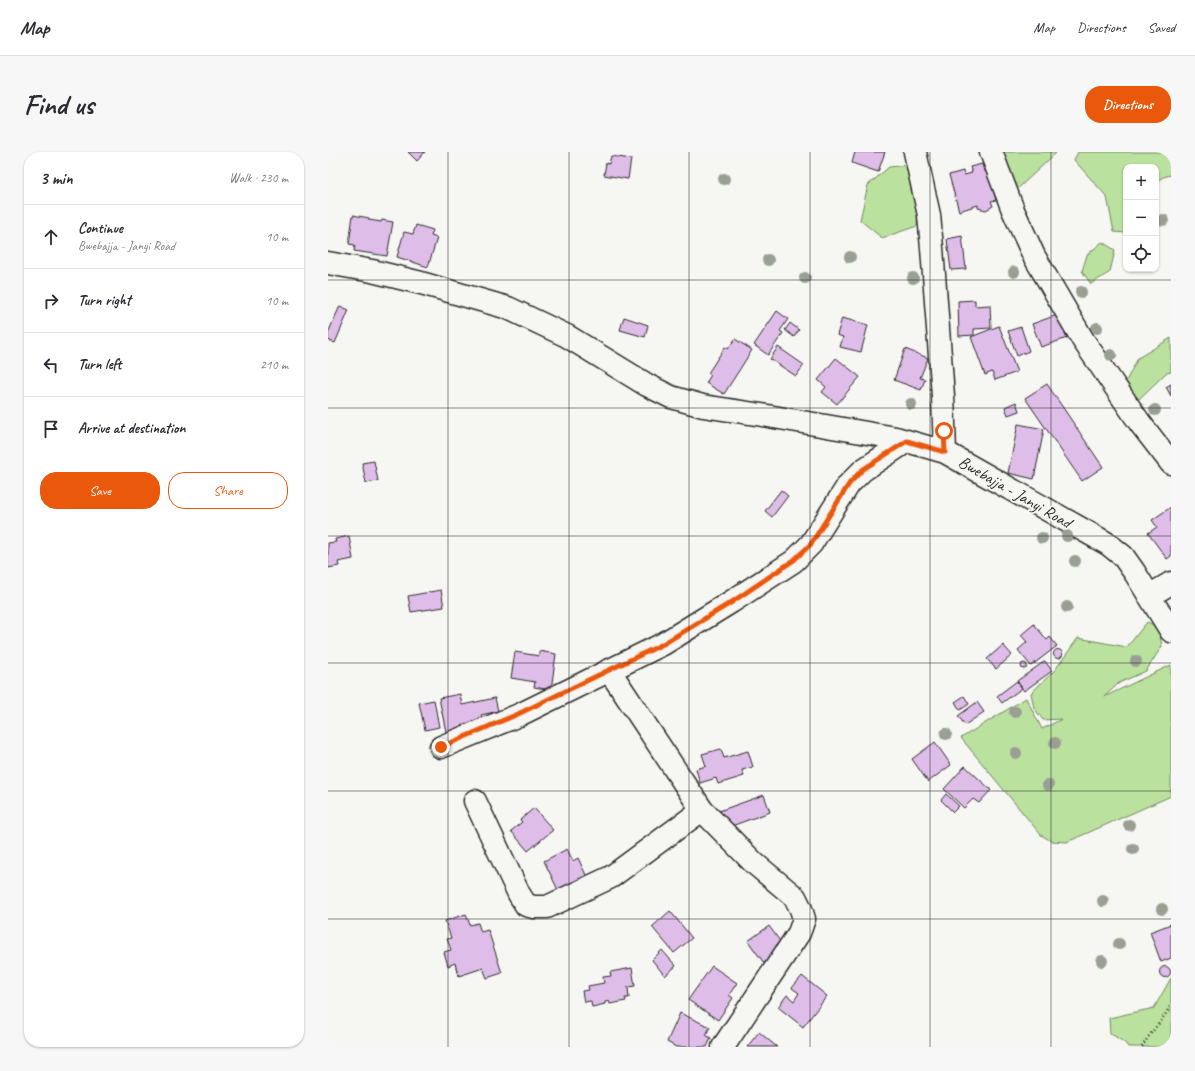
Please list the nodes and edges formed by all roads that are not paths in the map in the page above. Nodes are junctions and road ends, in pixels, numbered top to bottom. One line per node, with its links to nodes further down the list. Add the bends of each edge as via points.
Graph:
1 (916, 152): 5 (street, Bwebajja - Janyi Road, via 929,215 944,396)
2 (991, 152): 6 (street, via 1034,256 1083,340)
3 (328, 263): 4 (street, via 414,281 508,308 567,336 671,397 703,406)
4 (907, 441): 5 (street); 10 (street, via 862,470 849,484 811,544 794,560 663,644)
5 (945, 452): 8 (street, Bwebajja - Janyi Road, via 1108,544 1123,556)
6 (1171, 463)
7 (1171, 583): 8 (street)
8 (1149, 596): 9 (street, Bwebajja - Janyi Road)
9 (1171, 631)
10 (609, 670): 11 (street, via 518,714); 13 (street)
11 (441, 747)
12 (475, 801): 13 (street, via 519,894 526,904 534,907 547,907 611,877)
13 (702, 810): 14 (street, via 754,863 795,897 804,919 798,934)
14 (723, 1047)

